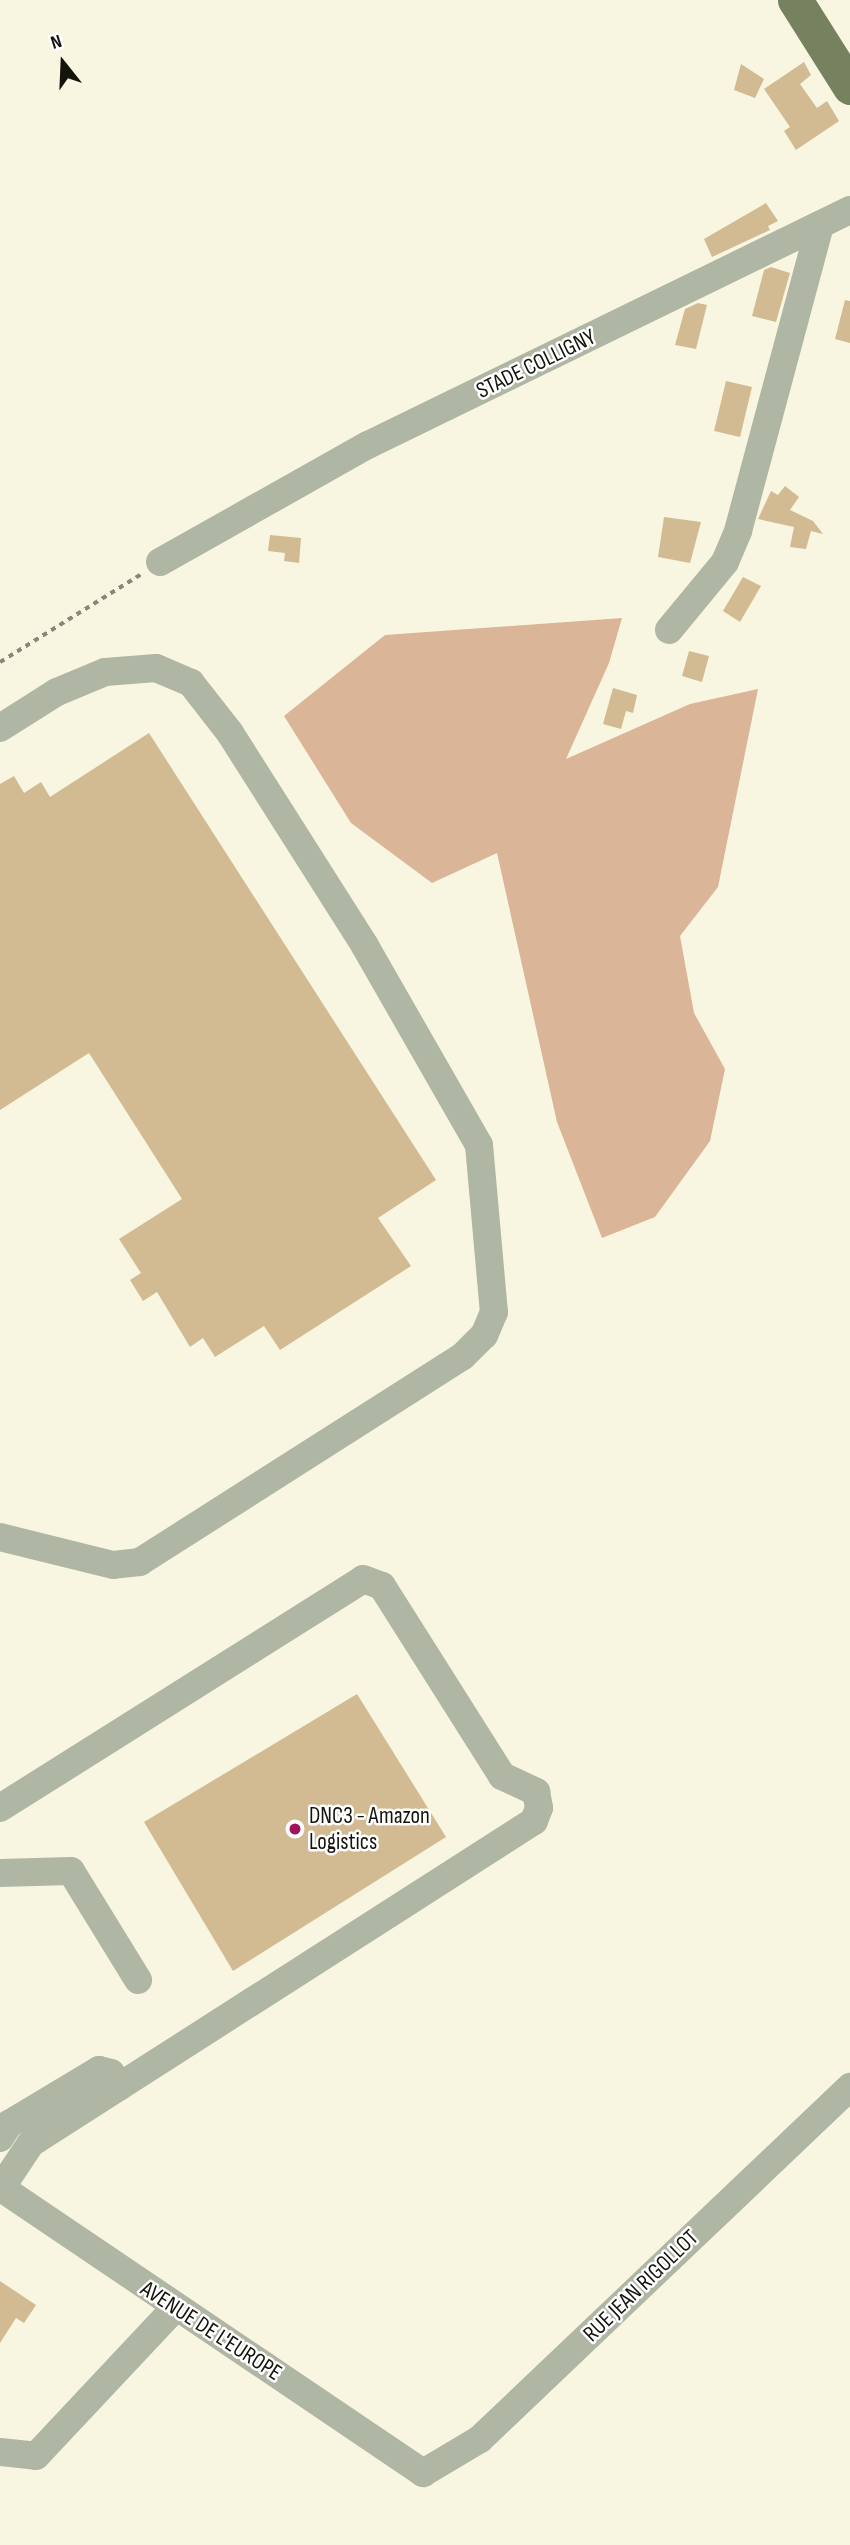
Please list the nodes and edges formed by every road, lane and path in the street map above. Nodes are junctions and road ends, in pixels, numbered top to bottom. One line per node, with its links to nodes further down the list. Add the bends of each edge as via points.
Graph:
1 (795, 0): 2 (main road)
2 (850, 88)
3 (850, 210): 4 (street, STADE COLLIGNY)
4 (820, 225): 5 (street, STADE COLLIGNY, via 253,507); 6 (street, via 738,531 724,562)
5 (160, 562): 7 (path)
6 (669, 630)
7 (0, 662)
8 (0, 729): 9 (street, via 57,692 105,672 156,668 191,683 230,733 358,934 479,1145 494,1312 484,1335 463,1356 140,1562 113,1565)
9 (0, 1538)
10 (0, 1808): 13 (street, via 363,1579 382,1586 502,1776 536,1792 539,1808 534,1821)
11 (0, 1872): 12 (street, via 71,1871)
12 (138, 1980)
13 (119, 2087): 15 (street, via 111,2073 99,2070 9,2124); 16 (street, via 32,2143)
14 (850, 2087): 19 (street, RUE JEAN RIGOLLOT, via 480,2439)
15 (0, 2138)
16 (0, 2187): 17 (street, AVENUE DE L'EUROPE)
17 (175, 2308): 18 (street, via 36,2456); 19 (street, AVENUE DE L'EUROPE)
18 (0, 2452)
19 (423, 2473)

